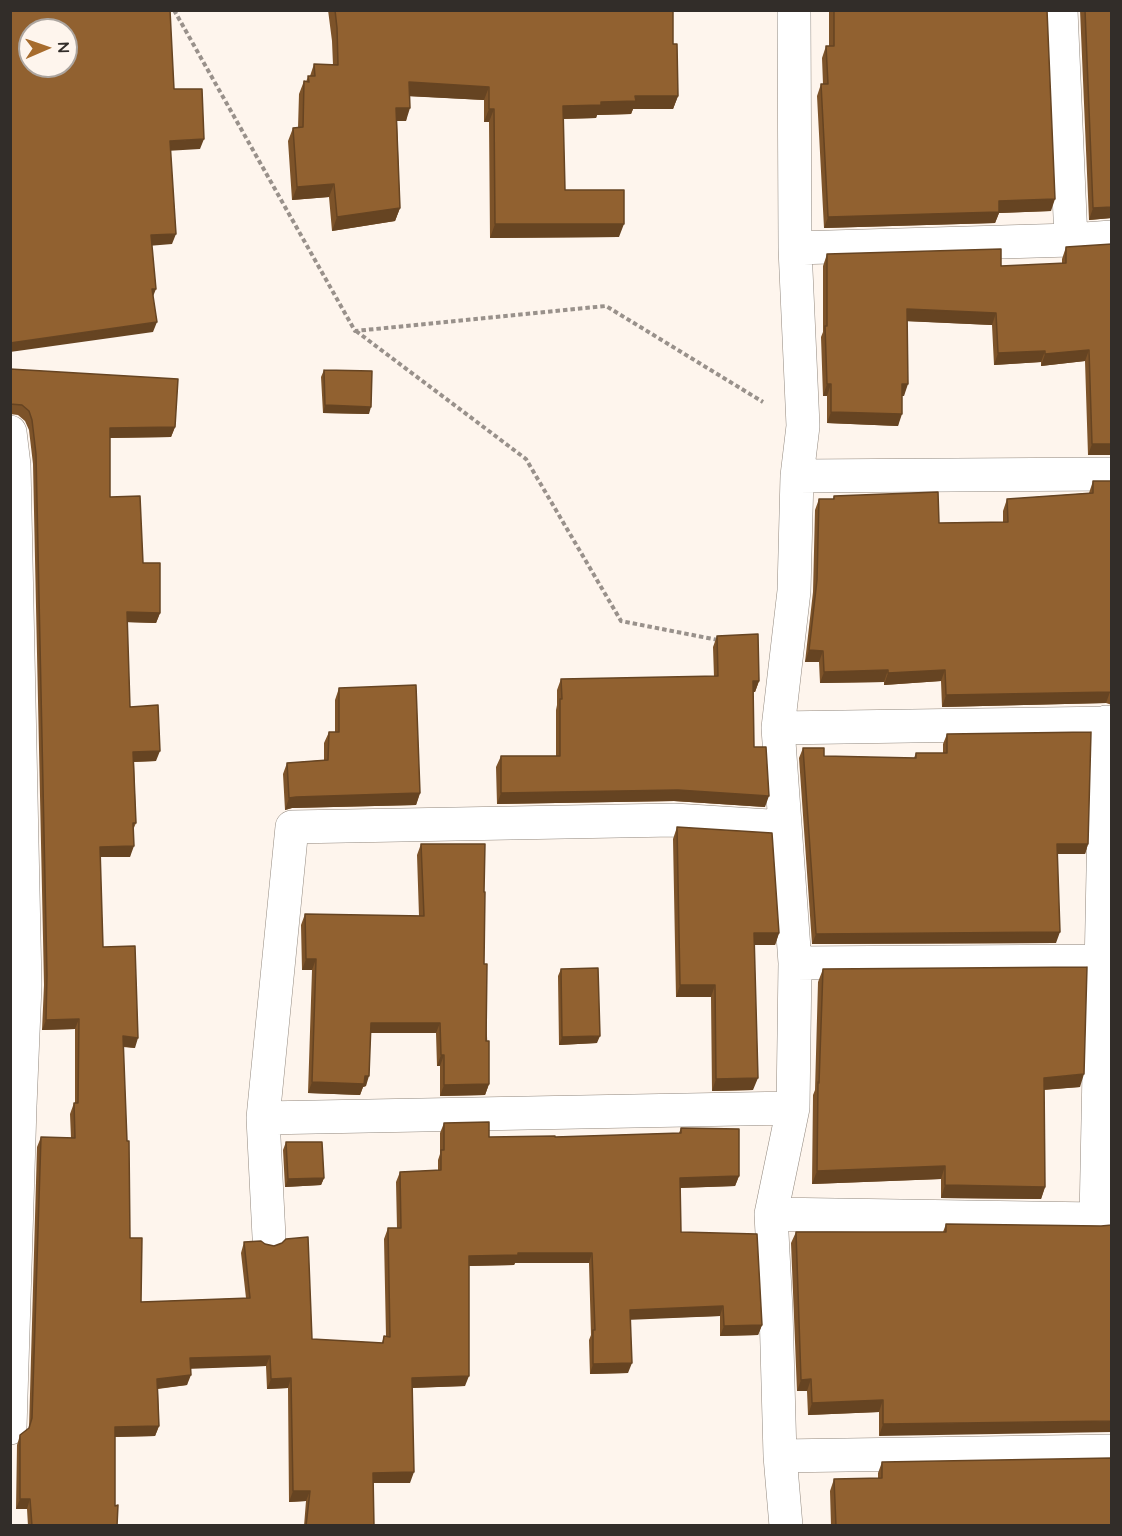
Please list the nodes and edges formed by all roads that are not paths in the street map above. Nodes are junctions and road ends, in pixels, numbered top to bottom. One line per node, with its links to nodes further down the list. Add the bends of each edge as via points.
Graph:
1 (794, 10): 5 (street)
2 (1061, 10): 4 (street)
3 (1112, 237): 4 (street)
4 (1071, 240): 5 (street)
5 (795, 248): 8 (street, via 803,426)
6 (10, 432): 19 (street, via 14,465 25,985)
7 (1112, 474): 8 (street)
8 (797, 476): 10 (street, via 794,591)
9 (1109, 722): 10 (street); 12 (street)
10 (778, 728): 11 (street)
11 (785, 827): 13 (street); 15 (street, via 674,820 292,827)
12 (1101, 961): 13 (street); 17 (street)
13 (795, 963): 14 (street)
14 (794, 1108): 15 (street); 16 (street)
15 (263, 1118): 18 (street)
16 (771, 1214): 17 (street); 21 (street)
17 (1104, 1219)
18 (268, 1237)
19 (10, 1428)
20 (1112, 1451): 21 (street)
21 (780, 1456): 22 (street)
22 (786, 1526)

